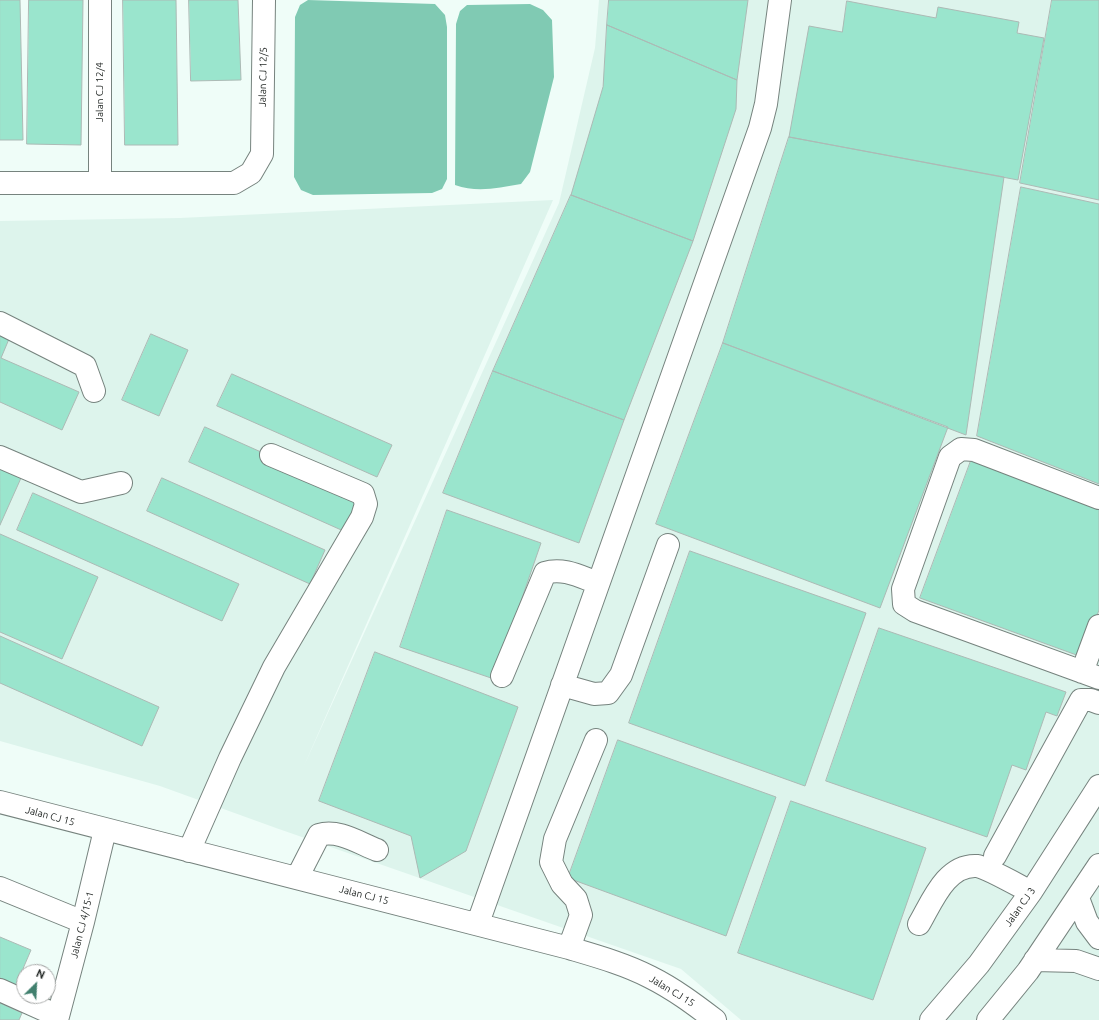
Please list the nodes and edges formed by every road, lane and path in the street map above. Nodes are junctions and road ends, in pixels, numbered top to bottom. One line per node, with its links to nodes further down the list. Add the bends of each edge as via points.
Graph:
1 (100, 0): 5 (street, Jalan CJ 12/4)
2 (264, 0): 5 (street, Jalan CJ 12/5, via 262,154 251,173 234,183)
3 (780, 0): 13 (street, via 766,104 760,128)
4 (0, 183): 5 (street)
5 (100, 183)
6 (0, 323): 7 (street, via 85,366)
7 (94, 391)
8 (271, 455): 24 (street, via 363,494 366,504 362,516 274,667 230,758)
9 (0, 456): 10 (street, via 81,492)
10 (120, 483)
11 (1099, 498): 15 (street, via 974,450 961,449 950,457 903,589 904,604 915,611)
12 (668, 545): 17 (street, via 621,675 608,693 594,694)
13 (598, 584): 16 (street, via 568,572 553,570 545,573); 17 (street)
14 (1099, 626): 15 (street)
15 (1091, 675)
16 (502, 676)
17 (562, 685): 32 (street)
18 (1099, 703): 25 (street, via 1081,700)
19 (596, 740): 35 (street, via 555,839 551,862 562,884 576,899 581,915)
20 (1099, 786): 29 (street, Jalan CJ 3)
21 (0, 802): 22 (street, Jalan CJ 15)
22 (105, 830): 24 (street, Jalan CJ 15); 31 (street, Jalan CJ 4/15-1)
23 (377, 850): 27 (street, via 336,834 319,835)
24 (190, 851): 27 (street, Jalan CJ 15)
25 (996, 856)
26 (1099, 865): 30 (street)
27 (297, 878): 32 (street, Jalan CJ 15)
28 (0, 888): 31 (street)
29 (1031, 892): 33 (street, via 978,866 962,868 944,881); 41 (street, Jalan CJ 3, via 979,964)
30 (1078, 898): 34 (street, via 1087,922); 36 (street)
31 (83, 922): 39 (street, Jalan CJ 4/15-1)
32 (478, 923): 35 (street, Jalan CJ 15)
33 (919, 924)
34 (1099, 938)
35 (568, 948): 40 (street, Jalan CJ 15, via 613,961 650,977 686,998)
36 (1035, 960): 37 (street, via 1076,961); 42 (street)
37 (1099, 969)
38 (0, 990): 39 (street)
39 (57, 1018)
40 (715, 1020)
41 (931, 1020)
42 (988, 1020)

